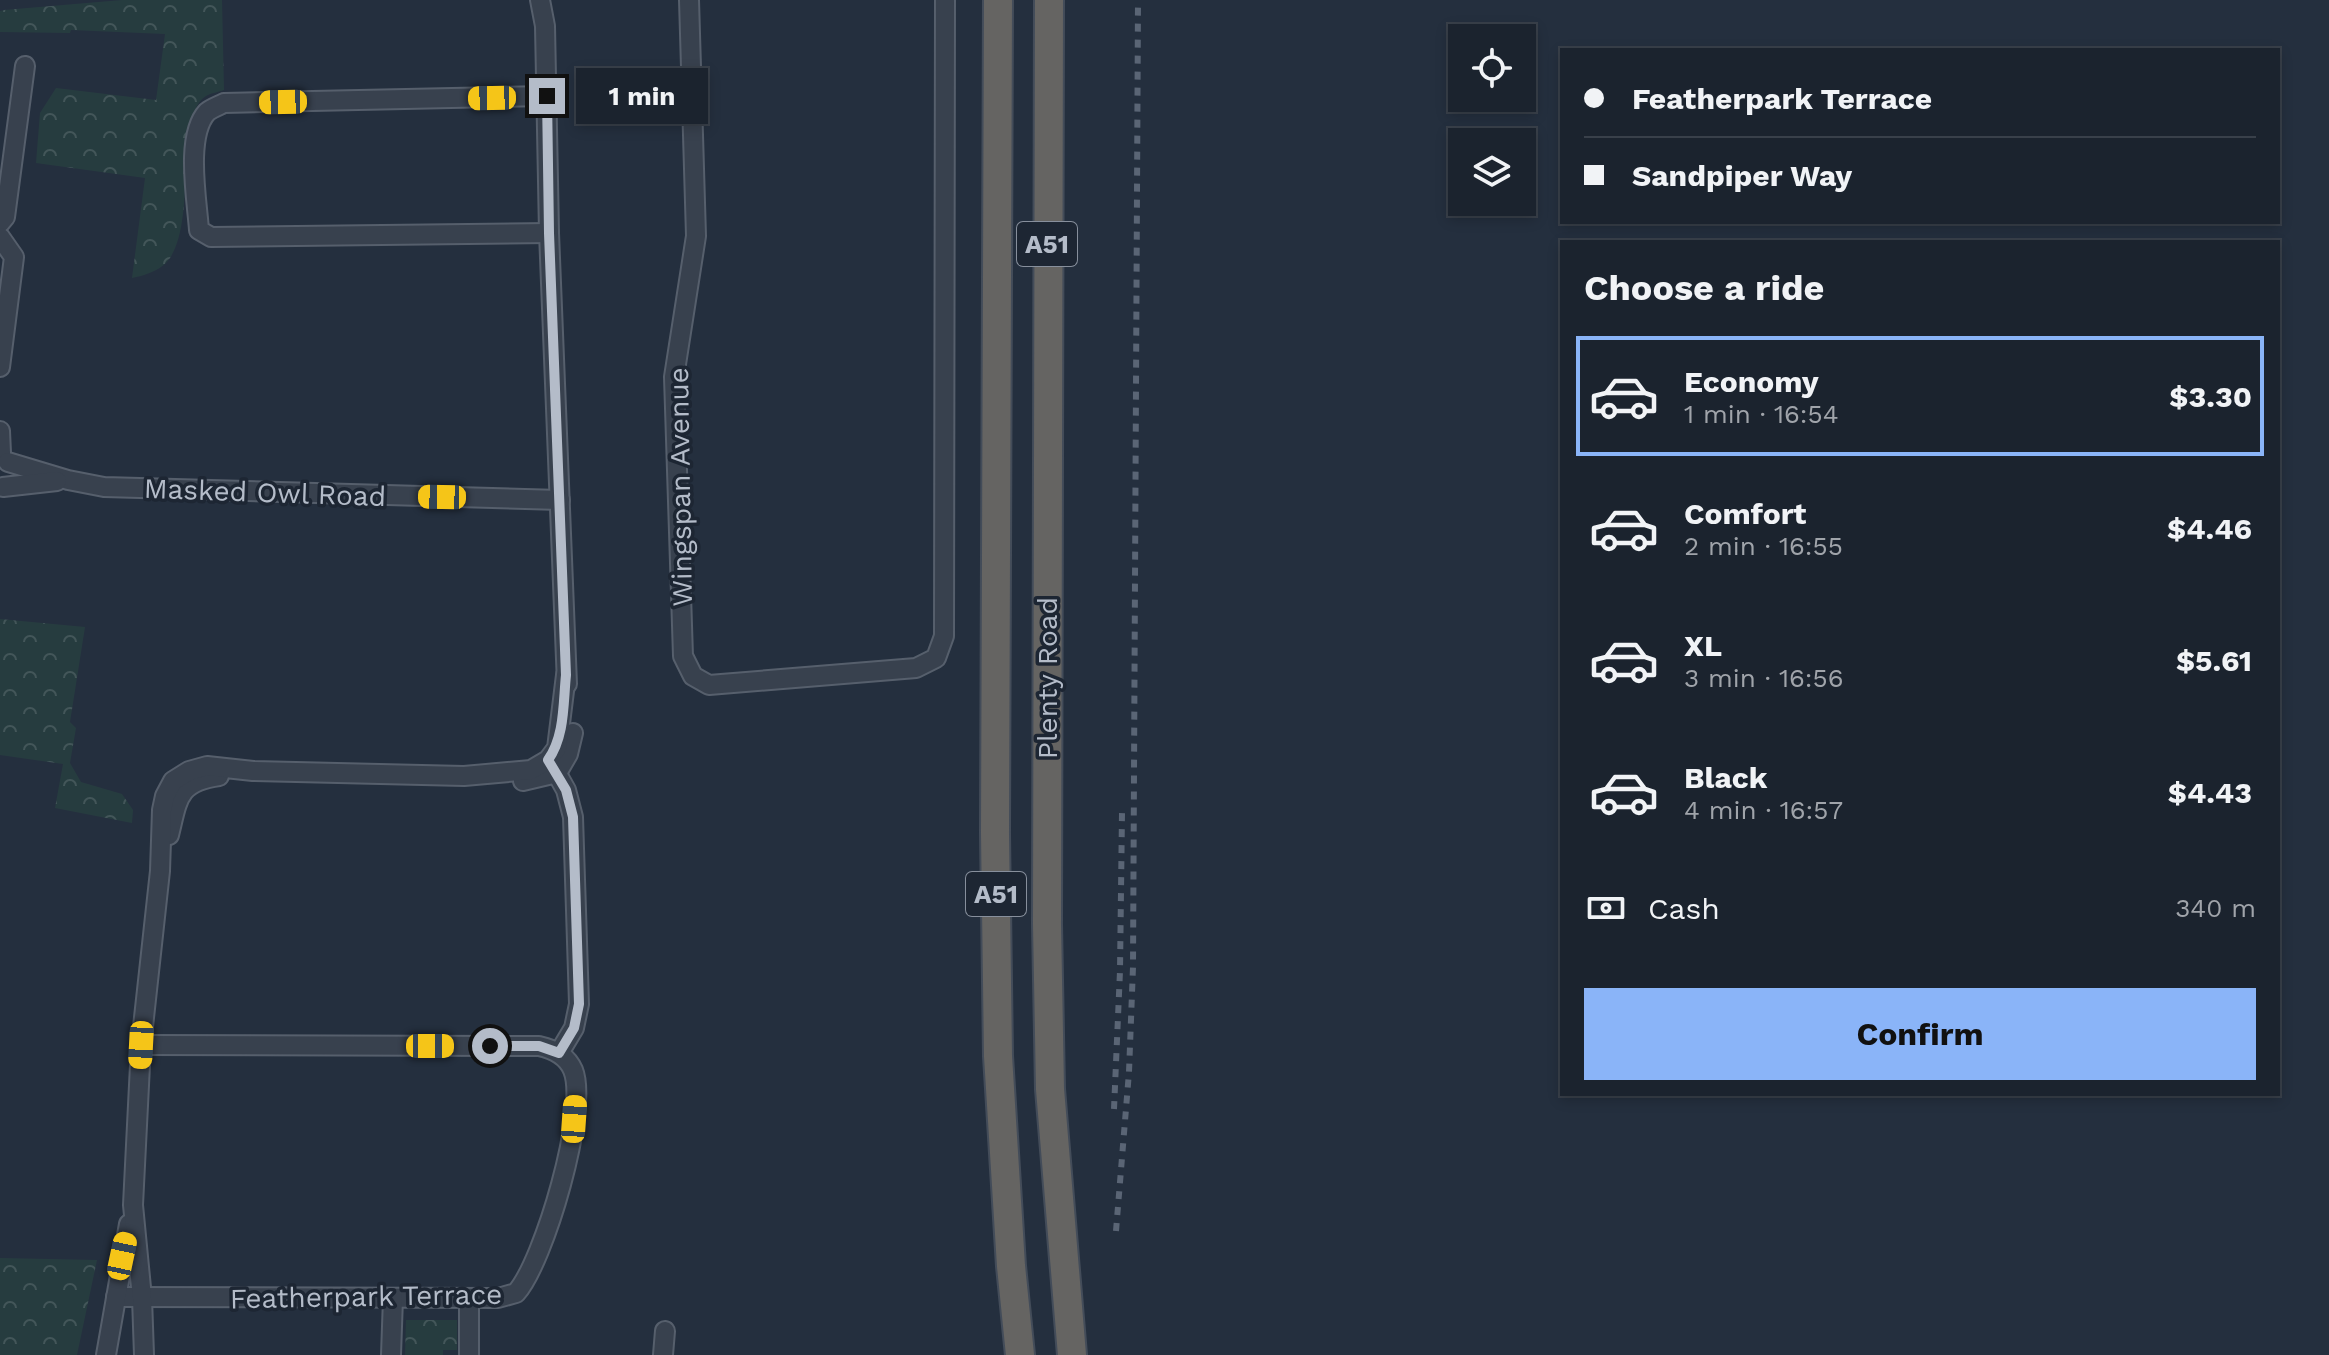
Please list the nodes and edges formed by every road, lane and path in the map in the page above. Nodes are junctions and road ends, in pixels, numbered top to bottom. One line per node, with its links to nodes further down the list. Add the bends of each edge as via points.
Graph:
1 (540, 0): 7 (street)
2 (551, 0): 7 (street)
3 (689, 0): 4 (street, Wingspan Avenue, via 696,236 674,377 683,656 693,676 709,685 916,668 936,658 944,636)
4 (945, 0)
5 (998, 0): 33 (highway, Plenty Road / A51, via 998,1056)
6 (1049, 0): 34 (highway, Plenty Road / A51, via 1047,939 1050,1089)
7 (545, 26): 9 (street)
8 (25, 66): 10 (street)
9 (547, 96): 11 (street); 11 (street, via 224,103 209,110 200,123 194,165 199,230 211,237)
10 (0, 223)
11 (549, 233): 18 (street)
12 (0, 237): 13 (street, via 14,257)
13 (0, 367)
14 (0, 431): 15 (street)
15 (3, 456): 16 (street); 17 (street, via 9,475)
16 (68, 480): 17 (street); 18 (street, Masked Owl Road, via 104,487 223,492)
17 (2, 488)
18 (560, 500): 19 (street, via 573,733 568,754)
19 (553, 766): 20 (street, via 532,780 507,783 464,776 253,771 178,786 160,871); 21 (street, via 573,817 579,1004 574,1028)
20 (141, 1045): 21 (street, via 539,1046); 22 (street)
21 (559, 1053): 26 (street, Featherpark Terrace, via 573,1070 575,1096 569,1152 551,1215 516,1293)
22 (133, 1205): 23 (street); 24 (street)
23 (116, 1297): 24 (street, Featherpark Terrace); 28 (street)
24 (142, 1298): 25 (street, Featherpark Terrace); 29 (street)
25 (393, 1298): 26 (street, Featherpark Terrace); 30 (street)
26 (469, 1298): 31 (street)
27 (665, 1331): 32 (street)
28 (106, 1355)
29 (144, 1355)
30 (391, 1355)
31 (469, 1355)
32 (663, 1355)
33 (1020, 1355)
34 (1072, 1355)

